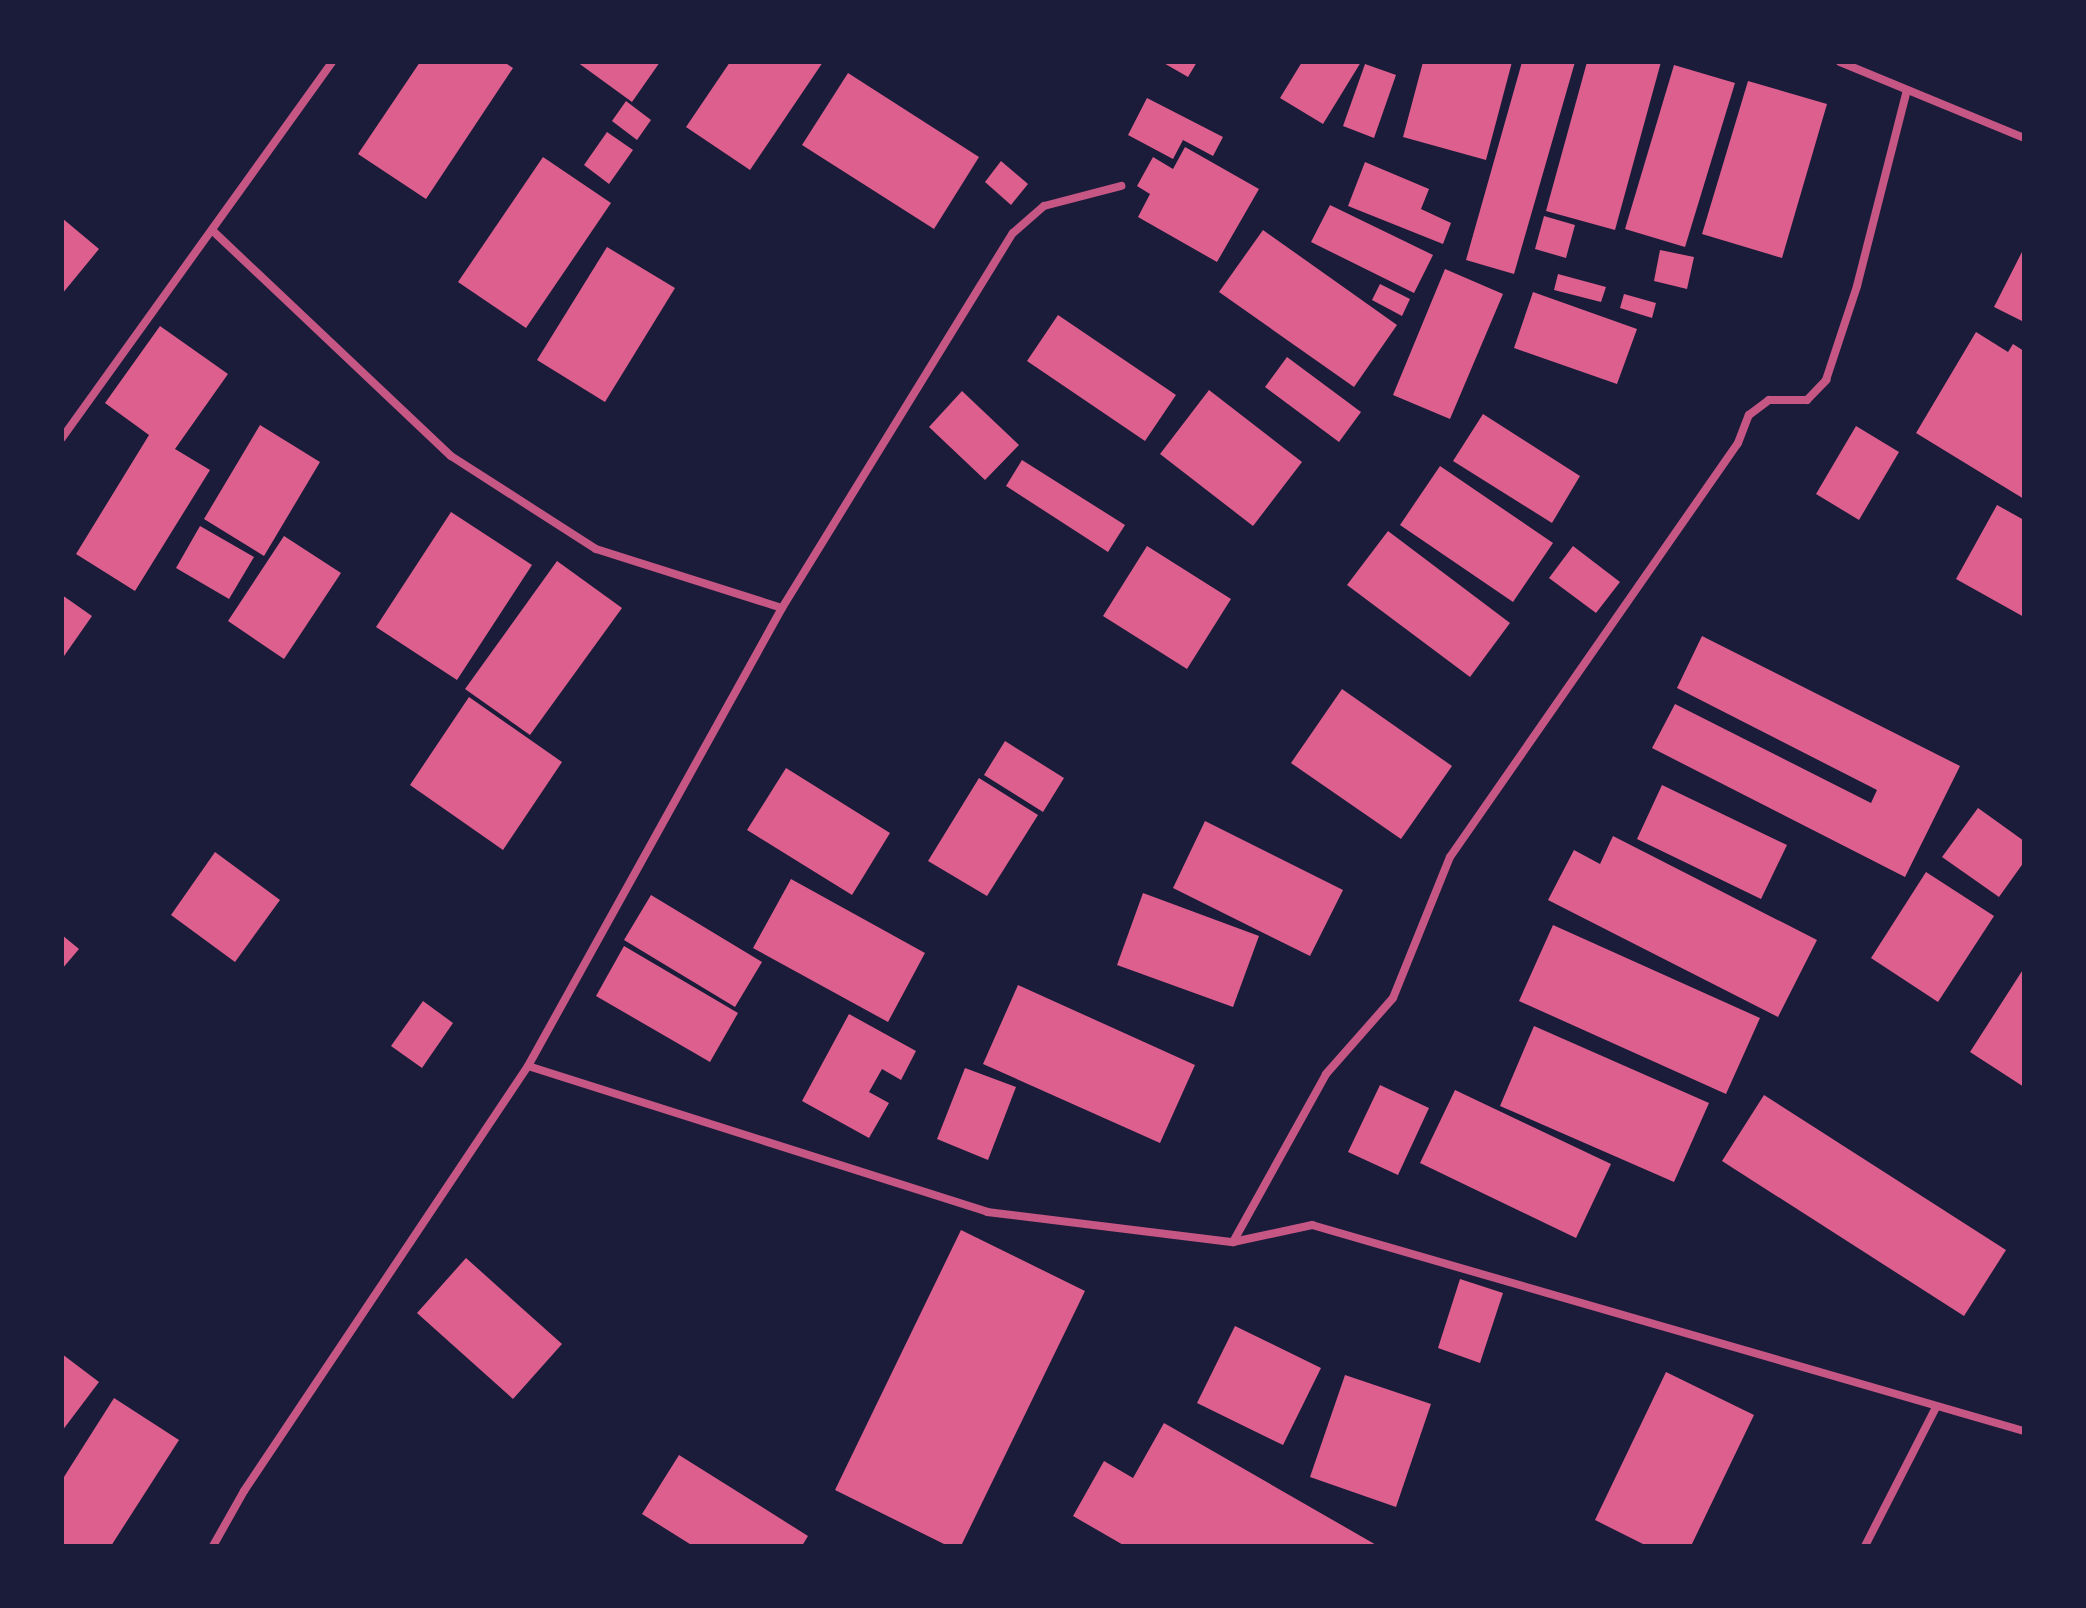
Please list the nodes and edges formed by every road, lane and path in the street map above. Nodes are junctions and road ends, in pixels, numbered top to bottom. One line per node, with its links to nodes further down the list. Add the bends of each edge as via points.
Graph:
1 (332, 62): 6 (street)
2 (1840, 62): 3 (street)
3 (1907, 90): 4 (street); 10 (street, via 1857,286 1826,380 1807,400 1769,400 1749,415 1738,443 1450,857 1393,998 1326,1074)
4 (2024, 138)
5 (1121, 186): 8 (street, via 1044,206 1013,233)
6 (214, 232): 7 (street); 8 (street, via 451,456 596,549)
7 (62, 438)
8 (782, 608): 9 (street)
9 (528, 1066): 10 (street, via 987,1212); 13 (street, via 244,1491)
10 (1233, 1242): 11 (street, via 1312,1225)
11 (1936, 1407): 12 (street); 14 (street)
12 (2024, 1431)
13 (213, 1546)
14 (1865, 1546)

